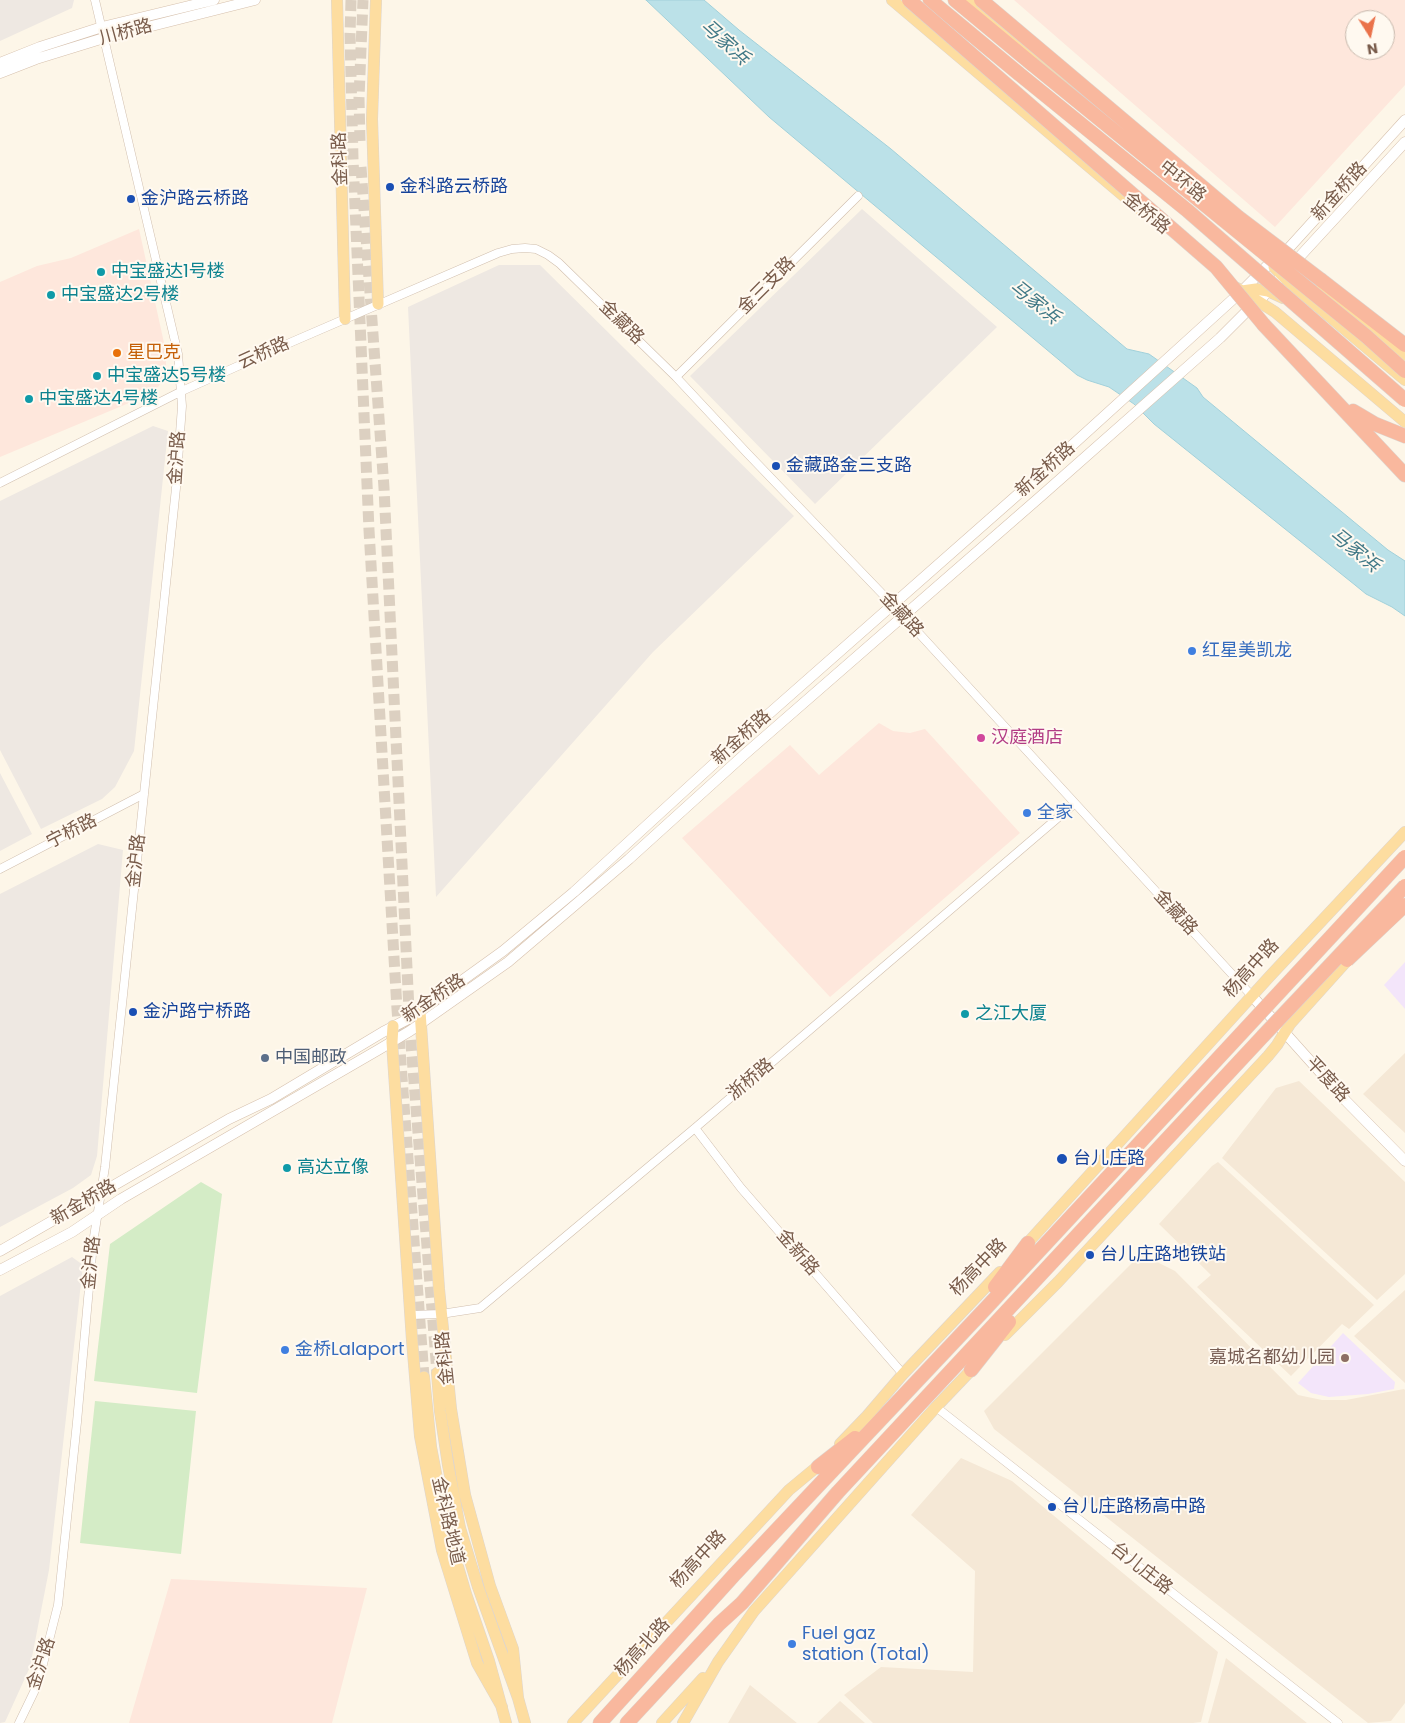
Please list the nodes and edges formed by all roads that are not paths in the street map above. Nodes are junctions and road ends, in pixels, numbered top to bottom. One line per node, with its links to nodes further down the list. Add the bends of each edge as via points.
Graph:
1 (95, 0): 11 (street, 金沪路)
2 (214, 0): 11 (street, 川桥路)
3 (255, 0): 11 (street, 川桥路)
4 (337, 0): 26 (main road, 金科路)
5 (376, 0): 25 (main road, 金科路, via 372,119)
6 (892, 0): 22 (main road, 金桥路, via 1116,190)
7 (909, 0): 33 (highway, bridge, via 1216,266 1264,325)
8 (930, 0): 35 (highway, 中环路, bridge, via 1188,211)
9 (955, 0): 27 (highway, 中环路, bridge)
10 (979, 1): 17 (highway, bridge); 19 (main road)
11 (103, 33): 12 (street, 川桥路, via 40,47); 13 (street, 川桥路); 34 (street, 金沪路, via 178,354)
12 (0, 63)
13 (0, 74)
14 (1405, 120): 19 (street, 新金桥路, via 1288,249)
15 (1405, 142): 20 (street, 新金桥路)
16 (858, 196): 31 (street, 金三支路)
17 (1238, 217): 27 (highway, bridge); 28 (highway, bridge)
18 (536, 249): 25 (street, 云桥路, via 512,249 498,253); 31 (street, 金藏路, via 559,263)
19 (1270, 263): 20 (main road); 21 (main road); 22 (street, 新金桥路)
20 (1292, 265): 21 (street, 新金桥路); 29 (main road)
21 (1282, 276): 23 (street, 新金桥路); 30 (main road)
22 (1242, 291): 23 (main road); 24 (main road, 金桥路); 40 (street, 新金桥路, via 1024,490)
23 (1268, 291): 24 (street, 新金桥路); 30 (main road, via 1280,296 1357,360)
24 (1258, 302): 36 (main road, 金桥路, via 1275,312); 41 (street, 新金桥路)
25 (378, 304): 26 (street, 云桥路)
26 (345, 319): 34 (street, 云桥路)
27 (1349, 322): 30 (highway, 中环路, bridge)
28 (1405, 345)
29 (1405, 359)
30 (1399, 370): 32 (main road)
31 (676, 377): 40 (street, 金藏路)
32 (1405, 380)
33 (1320, 383): 37 (highway, via 1355,413); 38 (highway)
34 (182, 391): 39 (street, 云桥路); 42 (street, 金沪路, via 176,488)
35 (1405, 400)
36 (1405, 422)
37 (1405, 436)
38 (1405, 475)
39 (0, 483)
40 (892, 605): 41 (street, 金藏路); 53 (street, 新金桥路, via 574,892 503,951)
41 (902, 616): 43 (street, 金藏路); 54 (street, 新金桥路, via 630,859 508,962)
42 (144, 794): 47 (street, 宁桥路); 61 (street, 金沪路)
43 (1074, 804): 52 (street, 金藏路); 59 (street, 浙桥路)
44 (1405, 832): 52 (main road, 杨高中路)
45 (1405, 849): 51 (highway, bridge)
46 (1405, 857): 51 (highway, 杨高中路, bridge)
47 (0, 869)
48 (1405, 886): 57 (highway, bridge)
49 (1405, 897): 56 (main road, via 1290,1024)
50 (1405, 905): 57 (highway, bridge)
51 (1306, 964): 69 (highway, 杨高中路, bridge)
52 (1252, 996): 56 (street, 平度路); 63 (main road, 杨高中路)
53 (420, 1011): 54 (main road, 金科路); 55 (street, 新金桥路)
54 (421, 1023): 58 (street, 新金桥路); 67 (main road, 金科路)
55 (393, 1026): 58 (main road, 金科路); 61 (street, 新金桥路, via 271,1099 229,1119)
56 (1285, 1034): 60 (street, 平度路); 70 (main road, via 1058,1282)
57 (1263, 1036): 64 (highway)
58 (392, 1042): 62 (street, 新金桥路); 68 (main road, 金科路)
59 (695, 1128): 67 (street, 浙桥路, via 480,1308); 72 (street, 金新路, via 741,1188)
60 (1405, 1161)
61 (102, 1193): 62 (street, 金沪路); 65 (street, 新金桥路)
62 (99, 1214): 66 (street, 新金桥路); 84 (street, 金沪路, via 58,1605 44,1664)
63 (1028, 1243): 69 (highway); 72 (main road, 杨高中路)
64 (1065, 1250): 70 (highway); 78 (highway)
65 (0, 1251)
66 (0, 1270)
67 (442, 1314): 68 (street, 浙桥路); 82 (main road, 金科路, via 451,1409 465,1495 490,1586 513,1649)
68 (411, 1315): 83 (main road, 金科路, via 420,1436 442,1550 477,1663)
69 (956, 1340): 75 (highway, 杨高中路)
70 (971, 1370): 74 (main road)
71 (437, 1373): 79 (main road, 金科路地道, via 440,1412 460,1528)
72 (903, 1374): 77 (main road, 杨高中路)
73 (424, 1378): 80 (main road, 金科路地道, via 431,1447 446,1526)
74 (936, 1406): 81 (main road, via 754,1611); 93 (street, 台儿庄路)
75 (890, 1411): 76 (highway, 杨高中路); 77 (highway)
76 (844, 1460): 88 (highway, 杨高北路)
77 (818, 1467): 87 (main road, 杨高中路, via 789,1490)
78 (719, 1624): 89 (highway); 90 (highway)
79 (500, 1651): 82 (main road, 金科路)
80 (489, 1660): 83 (main road, 金科路)
81 (718, 1662): 91 (main road); 92 (main road)
82 (518, 1698): 86 (main road, 金科路)
83 (502, 1706): 85 (main road, 金科路)
84 (19, 1723)
85 (506, 1723)
86 (525, 1723)
87 (573, 1723)
88 (600, 1723)
89 (627, 1723)
90 (640, 1723)
91 (662, 1723)
92 (683, 1723)
93 (1338, 1723)

